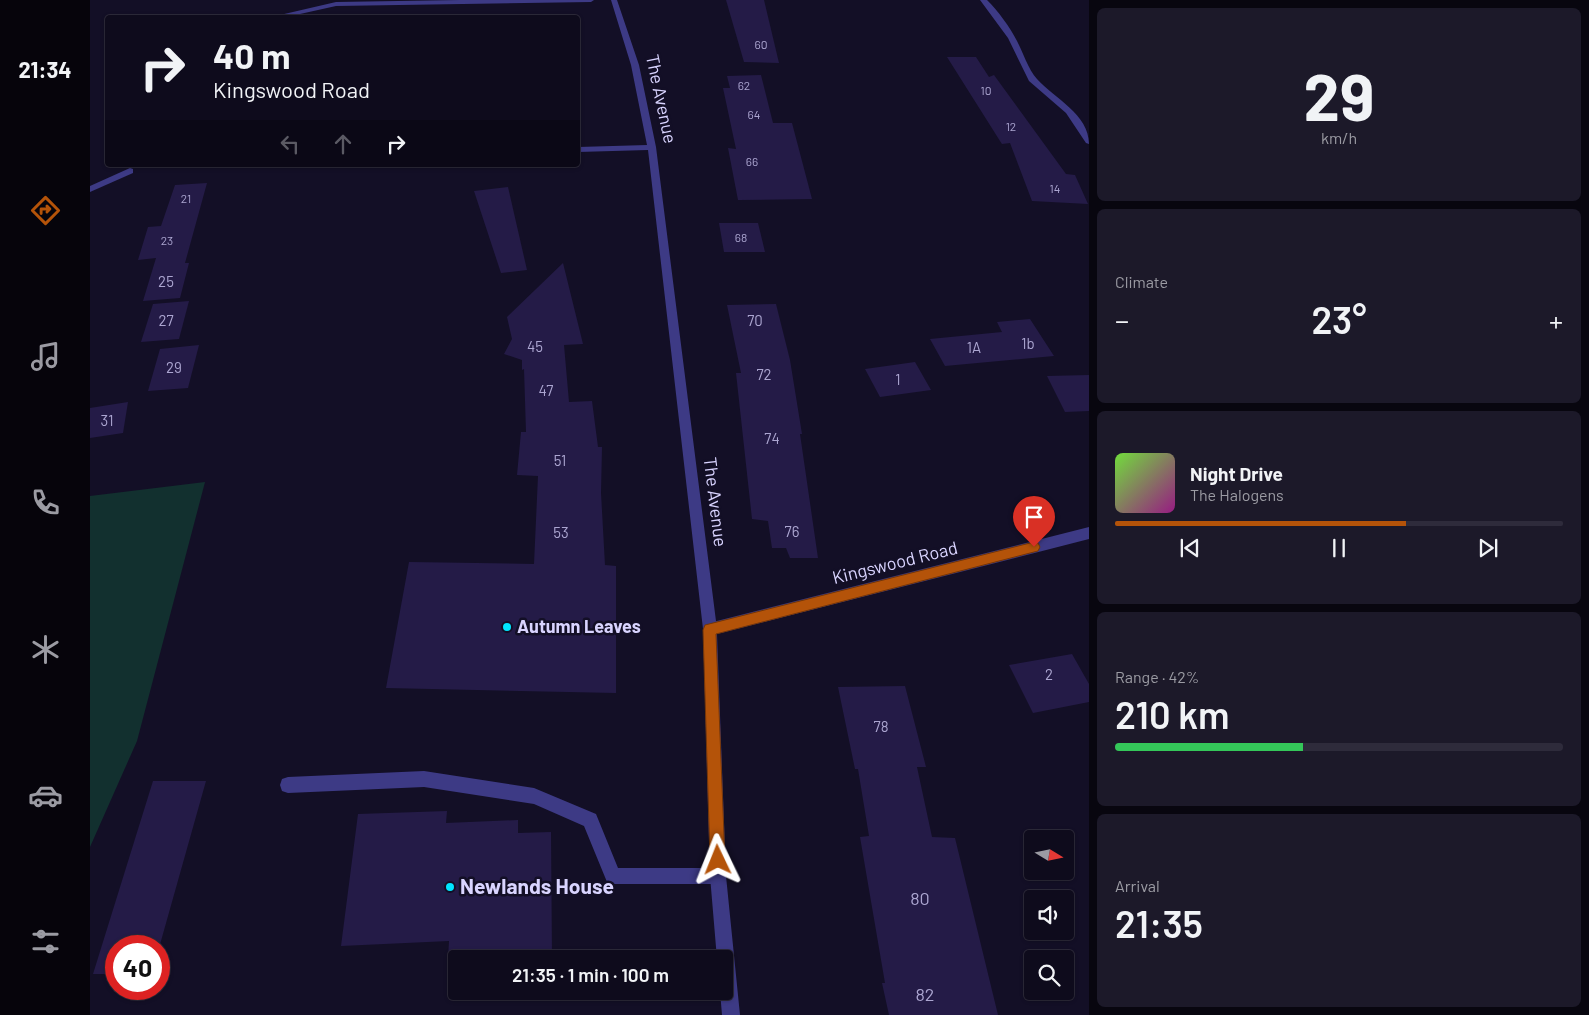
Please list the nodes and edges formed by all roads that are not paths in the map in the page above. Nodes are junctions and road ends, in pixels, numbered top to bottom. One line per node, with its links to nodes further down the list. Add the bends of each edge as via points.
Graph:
1 (591, 0): 4 (street, via 336,4)
2 (614, 0): 6 (street, The Avenue, via 635,66)
3 (983, 0): 5 (street, via 1012,38 1032,79 1069,111)
4 (284, 15)
5 (1089, 141)
6 (652, 146): 7 (street); 11 (street, The Avenue)
7 (580, 150)
8 (130, 171): 9 (street)
9 (90, 189)
10 (1089, 533): 11 (street, Kingswood Road)
11 (710, 630): 13 (street, The Avenue)
12 (288, 785): 13 (street, via 424,779 534,796 590,820 613,876)
13 (718, 876): 14 (street, The Avenue)
14 (732, 1015)

